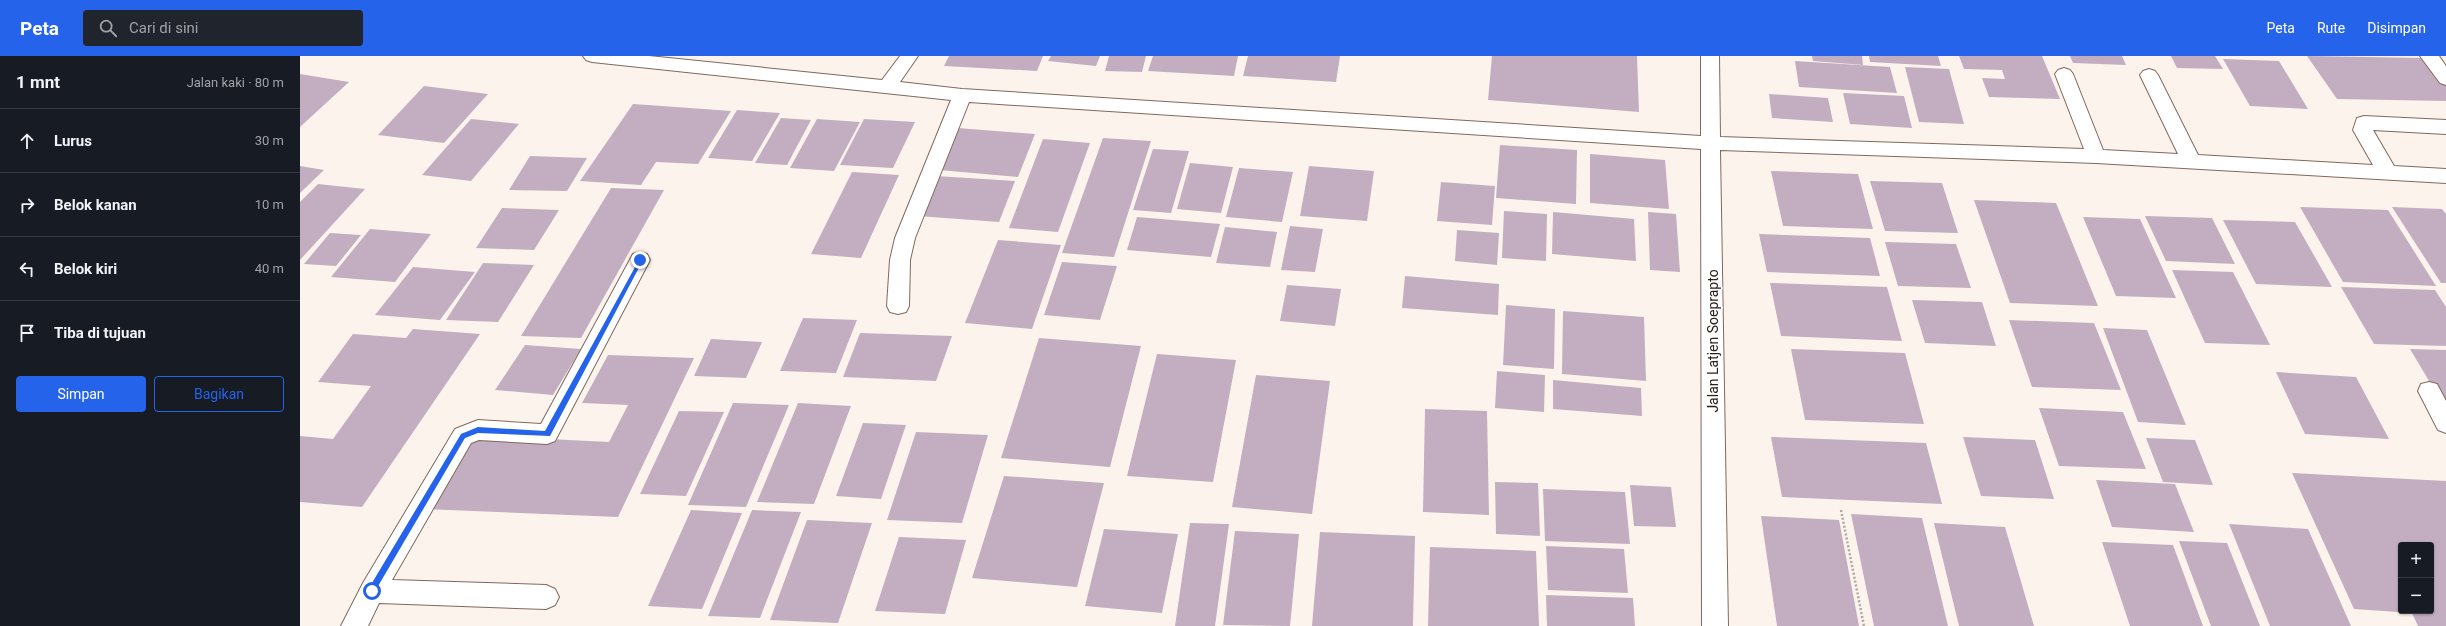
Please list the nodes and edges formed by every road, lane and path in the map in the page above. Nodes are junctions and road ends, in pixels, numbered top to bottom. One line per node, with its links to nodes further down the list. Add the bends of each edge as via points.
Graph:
1 (592, 56): 8 (street)
2 (909, 56): 8 (street)
3 (1710, 56): 11 (street, Jalan Latjen Soeprapto)
4 (2429, 56): 7 (street)
5 (2064, 74): 12 (street)
6 (2149, 75): 13 (street)
7 (2446, 79)
8 (887, 87): 9 (street)
9 (962, 95): 11 (street); 17 (street, via 905,238 900,260)
10 (2446, 127): 14 (street, via 2364,124 2363,130)
11 (1712, 143): 12 (street); 24 (street, Jalan Latjen Soeprapto)
12 (2096, 156): 13 (street)
13 (2192, 162): 14 (street)
14 (2388, 173): 15 (street)
15 (2446, 176)
16 (640, 260): 21 (street, via 547,434 478,430 463,436)
17 (898, 306)
18 (2429, 391): 19 (street)
19 (2446, 423)
20 (1841, 510): 25 (path)
21 (372, 591): 22 (street); 23 (street)
22 (546, 598)
23 (354, 626)
24 (1715, 626)
25 (1864, 626)

